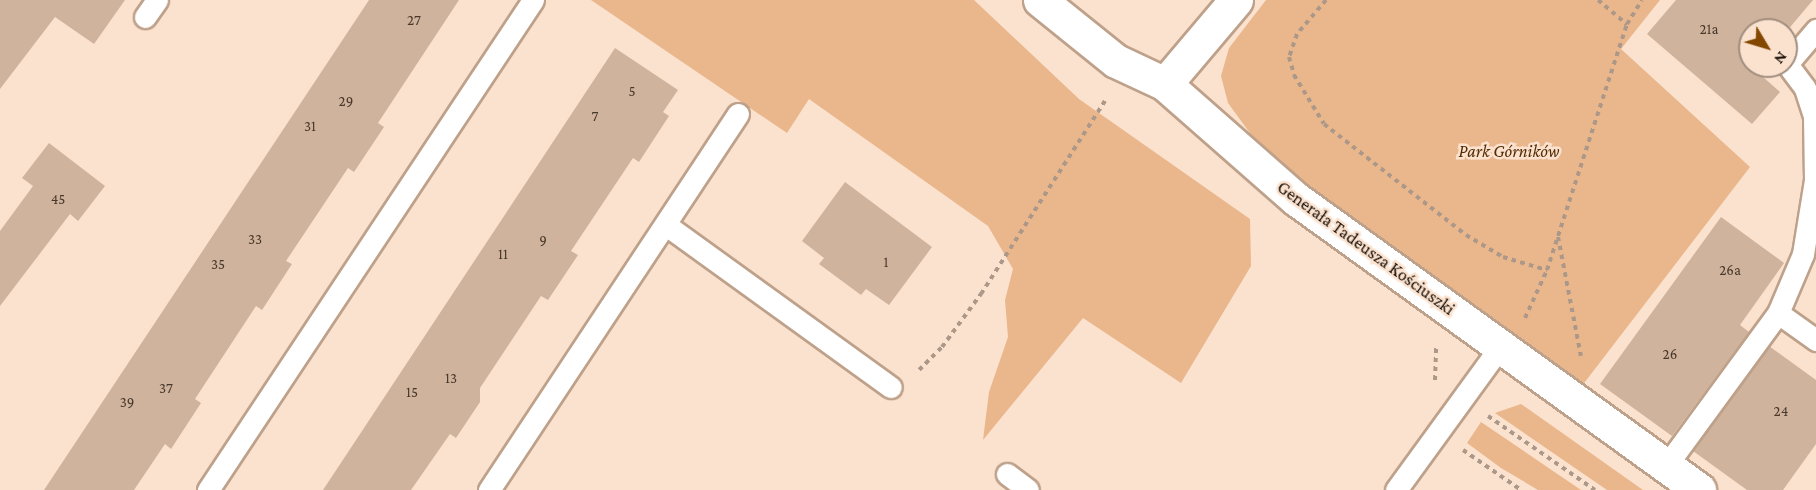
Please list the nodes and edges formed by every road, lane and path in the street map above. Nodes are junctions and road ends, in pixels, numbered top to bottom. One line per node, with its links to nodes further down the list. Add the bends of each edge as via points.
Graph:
1 (533, 0): 23 (lane)
2 (1040, 0): 9 (street, Generała Tadeusza Kościuszki)
3 (1236, 0): 10 (street)
4 (1326, 0): 14 (path, via 1297,34 1289,57 1294,75 1324,123 1466,235 1503,257)
5 (1598, 0): 7 (path)
6 (1642, 0): 7 (path)
7 (1627, 24): 13 (path)
8 (1816, 30): 15 (lane, via 1787,64 1805,88 1814,116 1815,180 1803,254)
9 (1129, 69): 10 (street, Generała Tadeusza Kościuszki); 19 (path, via 1089,123 981,294 942,347 907,382)
10 (1165, 84): 16 (street, Generała Tadeusza Kościuszki, via 1296,199)
11 (738, 114): 12 (lane)
12 (666, 225): 19 (lane); 24 (lane)
13 (1558, 235): 14 (path); 18 (path)
14 (1547, 270): 16 (path)
15 (1778, 312): 17 (lane); 21 (lane)
16 (1510, 338): 20 (lane); 21 (street, Generała Tadeusza Kościuszki)
17 (1816, 340)
18 (1583, 367)
19 (891, 387)
20 (1438, 433): 26 (lane); 27 (path)
21 (1666, 466): 28 (street, Generała Tadeusza Kościuszki)
22 (1007, 474): 25 (lane)
23 (208, 490)
24 (489, 490)
25 (1028, 490)
26 (1396, 490)
27 (1521, 490)
28 (1699, 490)

